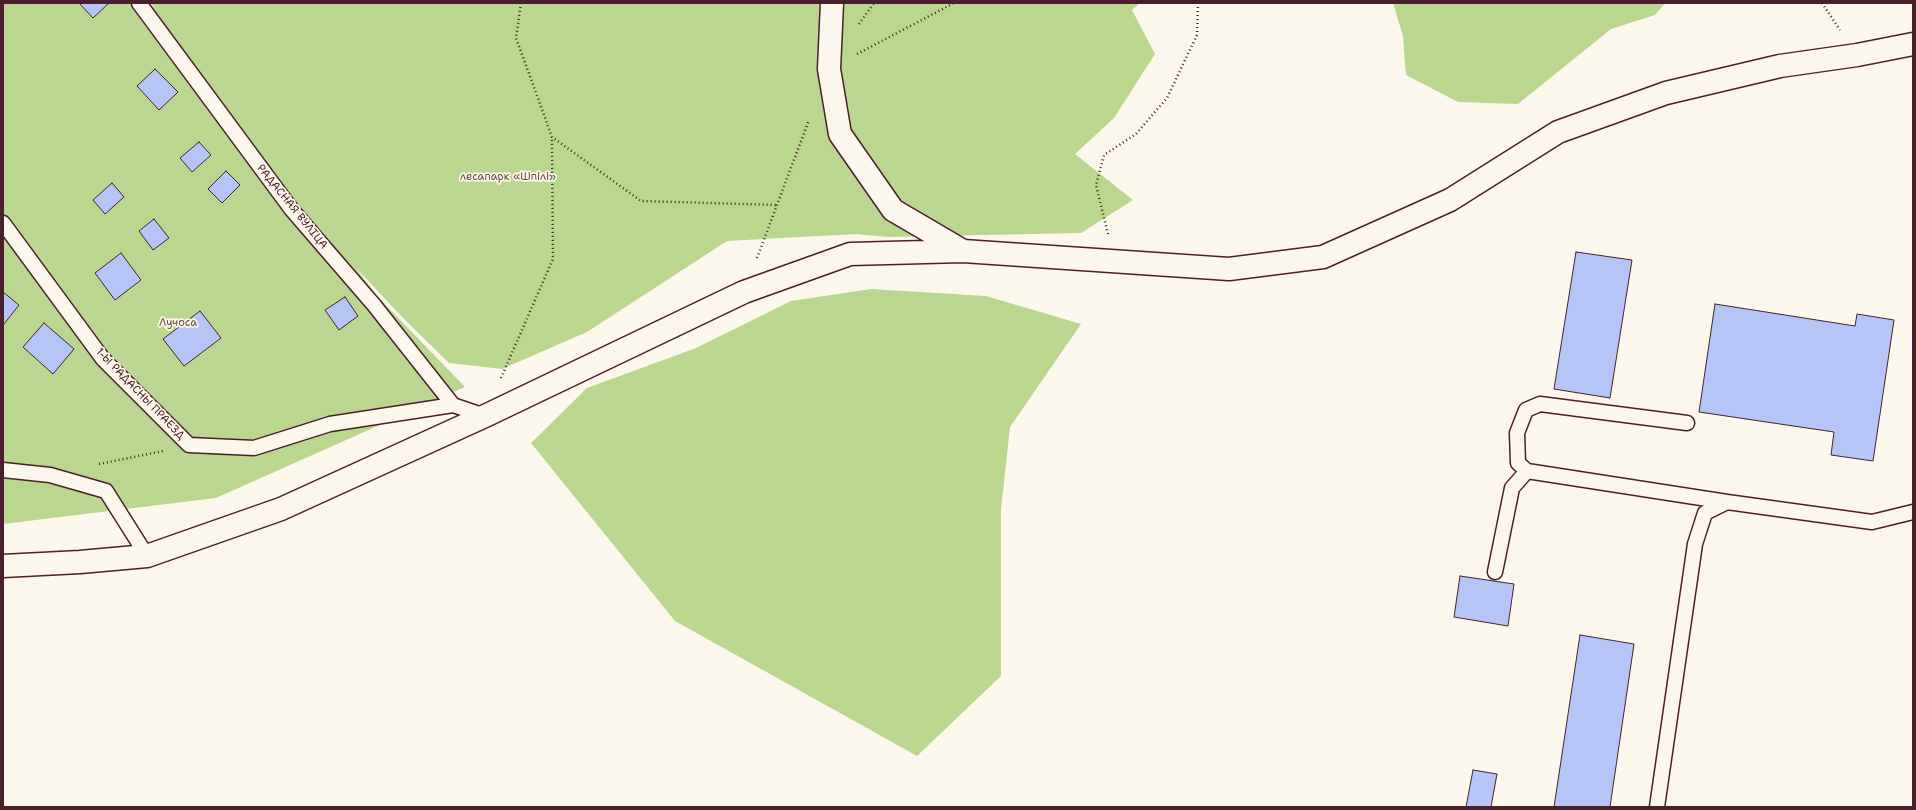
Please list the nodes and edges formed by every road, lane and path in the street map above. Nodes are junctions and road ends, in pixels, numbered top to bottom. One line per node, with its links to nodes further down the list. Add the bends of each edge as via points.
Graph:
1 (139, 3): 17 (lane, РАДАСНАЯ ВУЛІЦА, via 292,210 374,305)
2 (521, 3): 11 (path, via 516,38)
3 (832, 3): 9 (street)
4 (874, 3): 7 (path)
5 (954, 3): 9 (path)
6 (1198, 3): 15 (path, via 1197,35 1167,98 1136,134 1104,155 1096,185)
7 (857, 27)
8 (1913, 44): 15 (street, via 1780,66 1666,93 1558,132 1450,200 1323,257 1229,269)
9 (828, 69): 14 (street, via 840,134 893,210)
10 (810, 119): 12 (path)
11 (552, 137): 12 (path, via 641,202); 18 (path, via 553,259)
12 (777, 205): 16 (path)
13 (3, 223): 20 (lane, 1-Ы РАДАСНЫ ПРАЕЗД, via 103,359)
14 (962, 251): 15 (street); 16 (street, via 850,254)
15 (1113, 262)
16 (744, 292): 18 (street)
17 (453, 405): 18 (lane); 20 (lane, 1-Ы РАДАСНЫ ПРАЕЗД, via 330,424 254,448)
18 (485, 416): 26 (street, via 281,509)
19 (1686, 423): 23 (lane, via 1540,404 1526,410 1517,433 1518,463)
20 (189, 445): 21 (path)
21 (96, 465)
22 (3, 470): 26 (lane, via 50,475 106,491)
23 (1527, 471): 24 (lane); 28 (lane, via 1512,488)
24 (1727, 502): 25 (lane, via 1872,522); 29 (lane, via 1705,513 1695,544)
25 (1913, 512)
26 (147, 556): 27 (street)
27 (3, 566)
28 (1495, 572)
29 (1657, 807)

